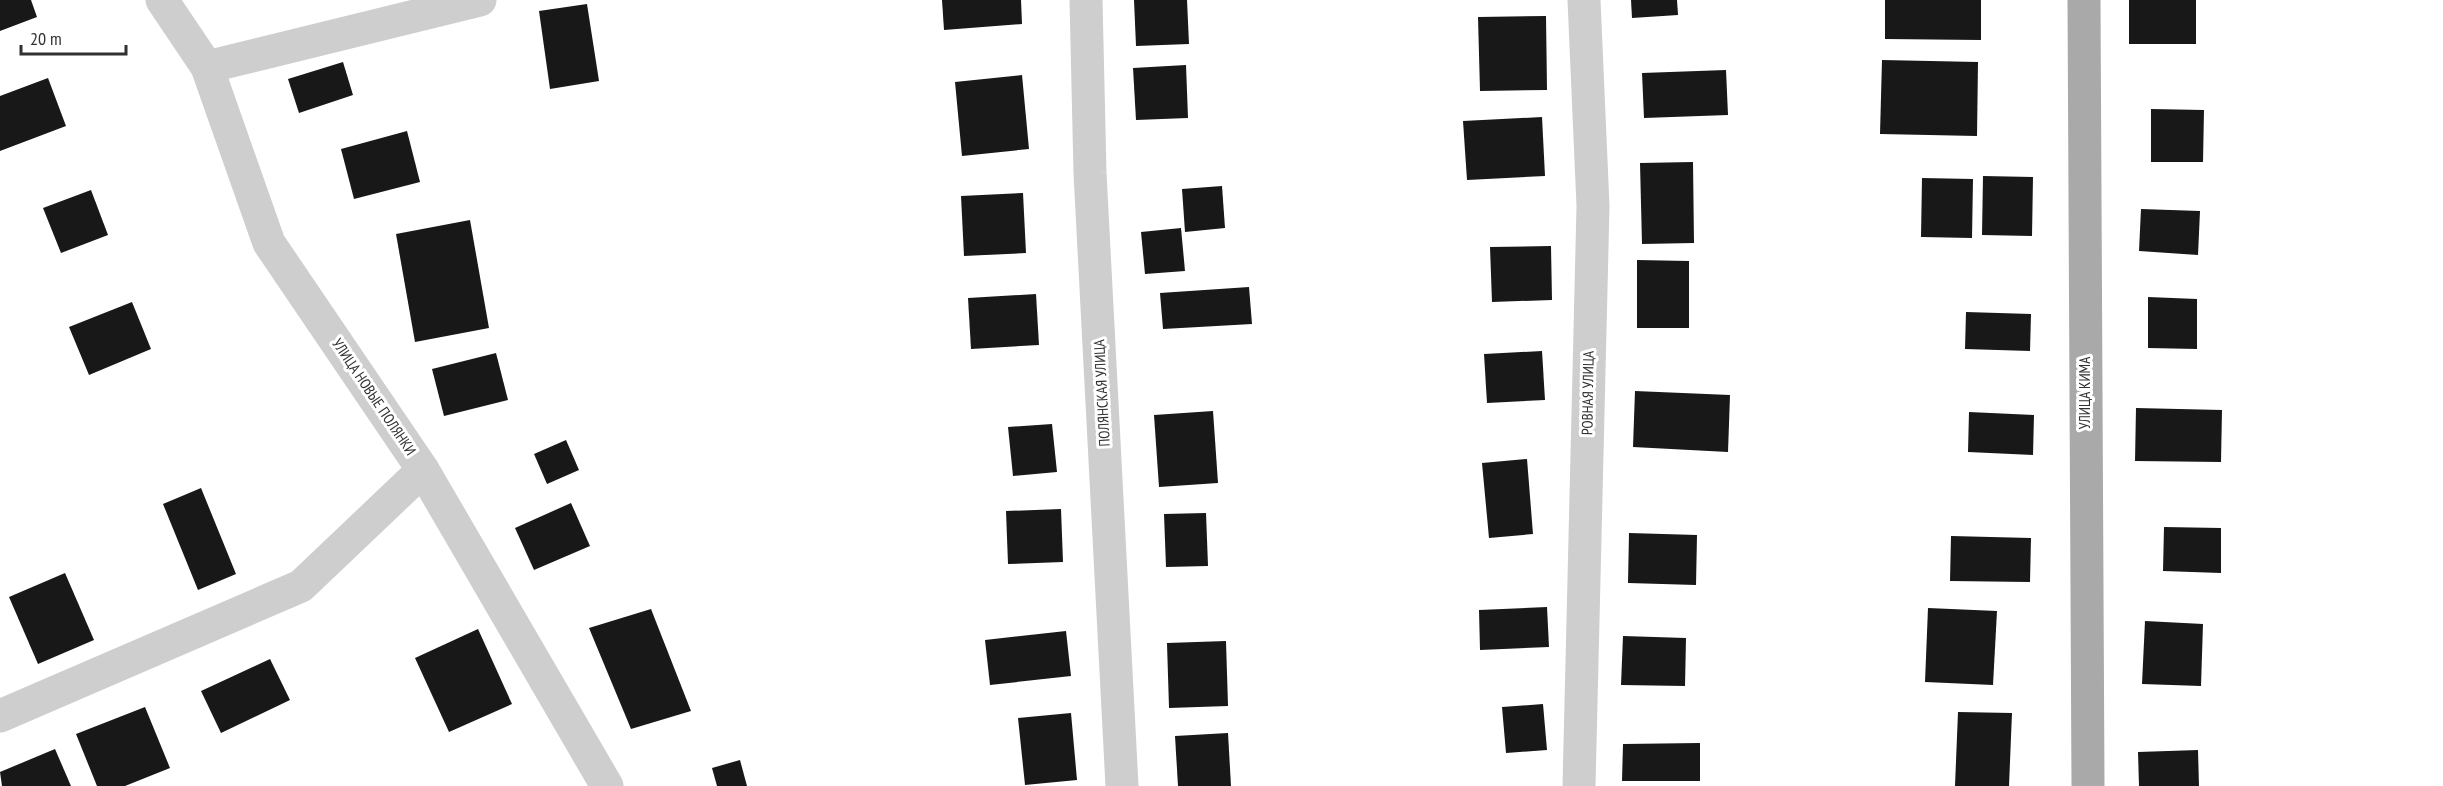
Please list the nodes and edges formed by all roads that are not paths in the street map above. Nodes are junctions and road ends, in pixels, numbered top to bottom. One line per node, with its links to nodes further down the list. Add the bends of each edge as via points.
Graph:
1 (162, 0): 6 (street, УЛИЦА НОВЫЕ ПОЛЯНКИ)
2 (480, 0): 6 (street)
3 (1086, 0): 10 (street, ПОЛЯНСКАЯ УЛИЦА, via 1090,173)
4 (1584, 0): 11 (street, РОВНАЯ УЛИЦА, via 1593,206)
5 (2084, 0): 12 (main road, УЛИЦА КИМА)
6 (207, 67): 7 (street, УЛИЦА НОВЫЕ ПОЛЯНКИ, via 269,243)
7 (423, 470): 8 (street, via 301,586); 9 (street, УЛИЦА НОВЫЕ ПОЛЯНКИ)
8 (0, 716)
9 (607, 786)
10 (1122, 786)
11 (1579, 786)
12 (2088, 786)

